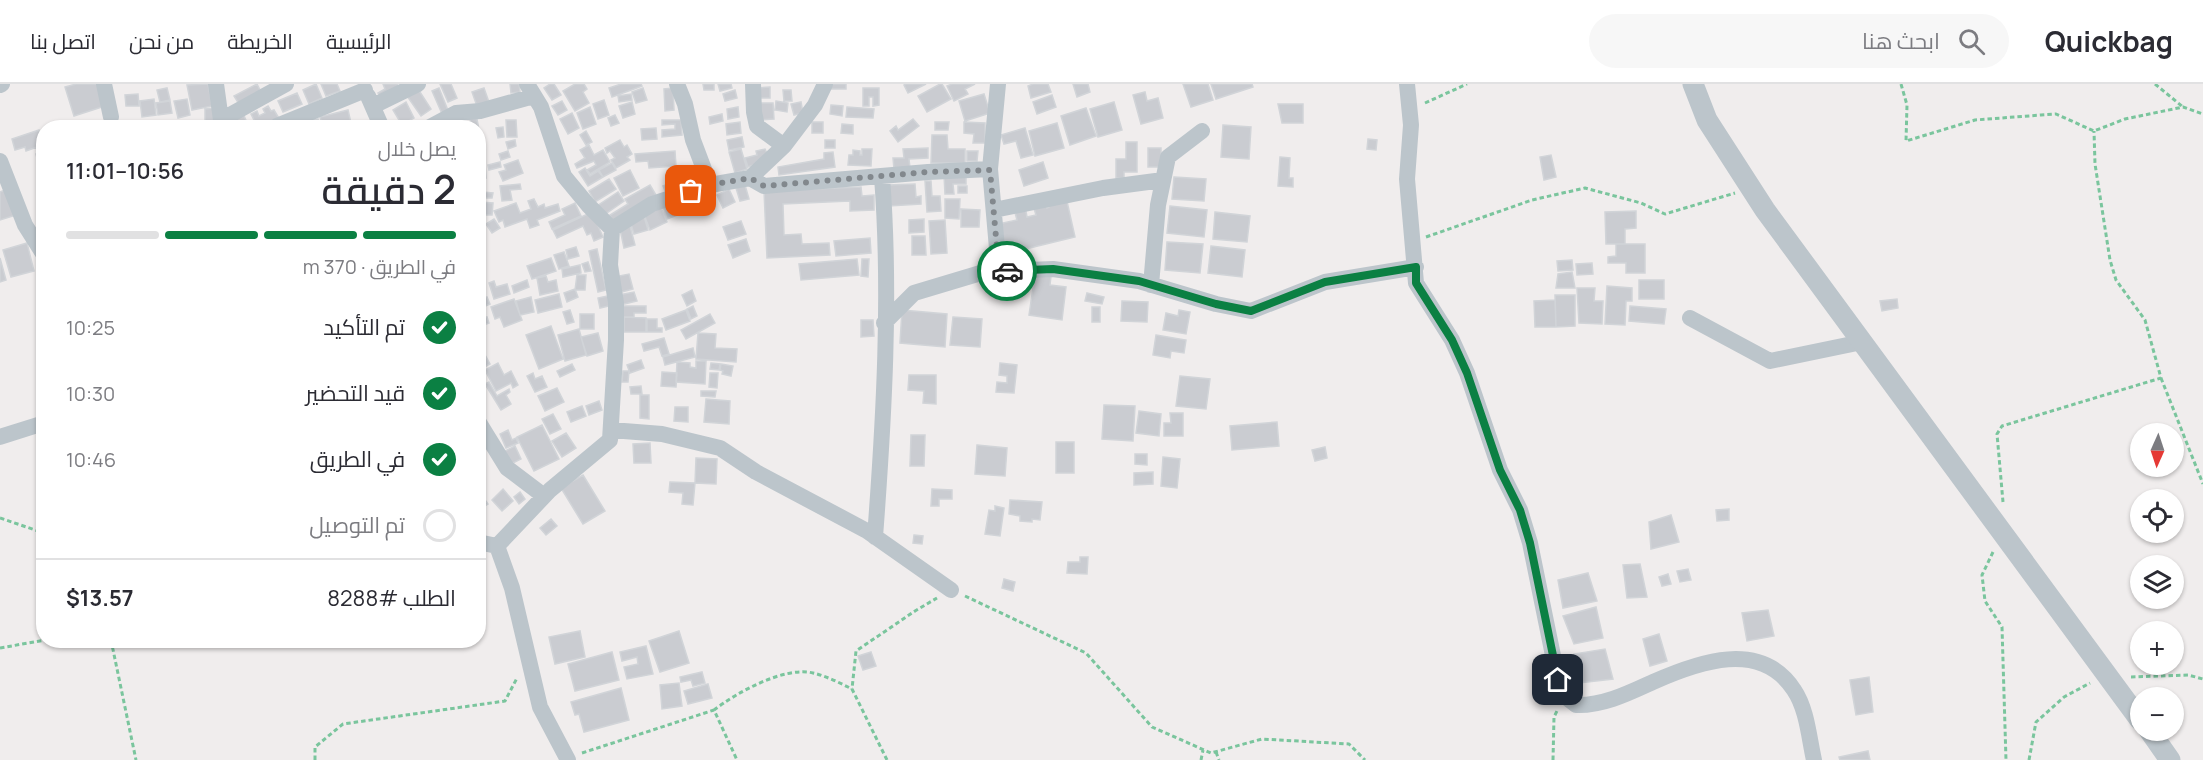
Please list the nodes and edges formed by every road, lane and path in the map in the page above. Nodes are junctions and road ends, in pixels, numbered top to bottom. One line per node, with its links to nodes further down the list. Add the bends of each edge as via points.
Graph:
1 (104, 84): 20 (street)
2 (216, 84): 3 (street, via 221,120)
3 (286, 84)
4 (418, 84): 16 (street)
5 (677, 84): 32 (street)
6 (753, 84): 26 (street, via 757,126)
7 (825, 84): 26 (street, via 815,105)
8 (998, 84): 28 (street)
9 (1407, 84): 18 (street)
10 (1467, 84): 18 (path)
11 (1693, 84): 33 (street, via 1707,120)
12 (1901, 84): 25 (path, via 1907,105 1906,141 1976,120 2056,114)
13 (2155, 84): 17 (path)
14 (363, 87): 16 (street); 21 (street)
15 (531, 90): 23 (street, via 480,111 456,112); 35 (street, via 541,107 564,176)
16 (373, 106): 22 (street)
17 (2183, 107): 19 (path); 25 (path, via 2125,119)
18 (1410, 110): 37 (street, via 1407,179)
19 (2203, 114)
20 (111, 117)
21 (291, 120)
22 (379, 120)
23 (442, 120)
24 (1202, 131): 31 (street, via 1167,157)
25 (2094, 131): 44 (path, via 2095,164 2110,260 2116,280 2145,320)
26 (784, 146): 30 (street)
27 (0, 161): 36 (street, via 25,225)
28 (990, 170): 29 (street); 34 (street)
29 (882, 177): 30 (street, via 764,186); 42 (street)
30 (750, 178): 32 (street)
31 (1163, 180): 34 (street); 40 (street)
32 (710, 185): 35 (street, via 652,204)
33 (1751, 188): 37 (path, via 1665,214 1641,203 1585,188 1532,200); 43 (street)
34 (994, 210): 39 (street)
35 (612, 229): 46 (street, via 610,265 616,312)
36 (36, 242)
37 (1412, 242): 38 (street)
38 (1416, 267): 40 (street, via 1325,282 1251,311); 65 (street, via 1416,283 1452,340 1500,470 1520,510)
39 (999, 271): 40 (street, via 1053,269); 42 (street, via 914,293)
40 (1151, 285)
41 (1690, 318): 43 (street, via 1770,361)
42 (884, 323): 54 (street, via 884,411)
43 (1862, 342): 53 (street)
44 (2161, 378): 49 (path); 53 (path, via 2002,426 1997,434)
45 (36, 426): 48 (street)
46 (611, 430): 50 (street, via 610,440); 54 (street, via 662,434 720,448)
47 (486, 434): 50 (street, via 507,468)
48 (0, 437)
49 (2203, 484)
50 (544, 496): 56 (street)
51 (0, 518): 52 (path)
52 (36, 530)
53 (2002, 532): 62 (street); 81 (path, via 1982,574 1985,601 2002,627)
54 (874, 537): 57 (street)
55 (486, 544): 56 (street)
56 (497, 546): 61 (street, via 512,588)
57 (951, 590): 64 (path, via 856,651); 69 (path, via 1086,652 1152,727)
58 (36, 642): 59 (path)
59 (0, 648)
60 (113, 648): 72 (path)
61 (528, 659): 71 (street, via 540,707); 73 (path, via 505,701 343,724 315,747)
62 (2107, 675): 63 (path, via 2188,675); 66 (street); 82 (path, via 2064,697 2036,722)
63 (2203, 679)
64 (852, 688): 67 (path, via 811,672 783,674 728,700); 75 (path)
65 (1564, 693): 79 (path, via 1554,717); 80 (street, via 1576,705 1587,706 1719,659 1762,663 1781,674 1795,691)
66 (2130, 706)
67 (714, 711): 71 (path); 74 (path)
68 (2156, 741): 83 (street)
69 (1203, 750): 70 (path); 76 (path)
70 (1216, 752): 77 (path); 78 (path, via 1262,739 1306,741 1349,744)
71 (568, 759)
72 (136, 760)
73 (315, 760)
74 (737, 760)
75 (886, 760)
76 (1201, 760)
77 (1219, 760)
78 (1365, 760)
79 (1552, 760)
80 (1814, 760)
81 (2006, 760)
82 (2029, 760)
83 (2170, 760)

